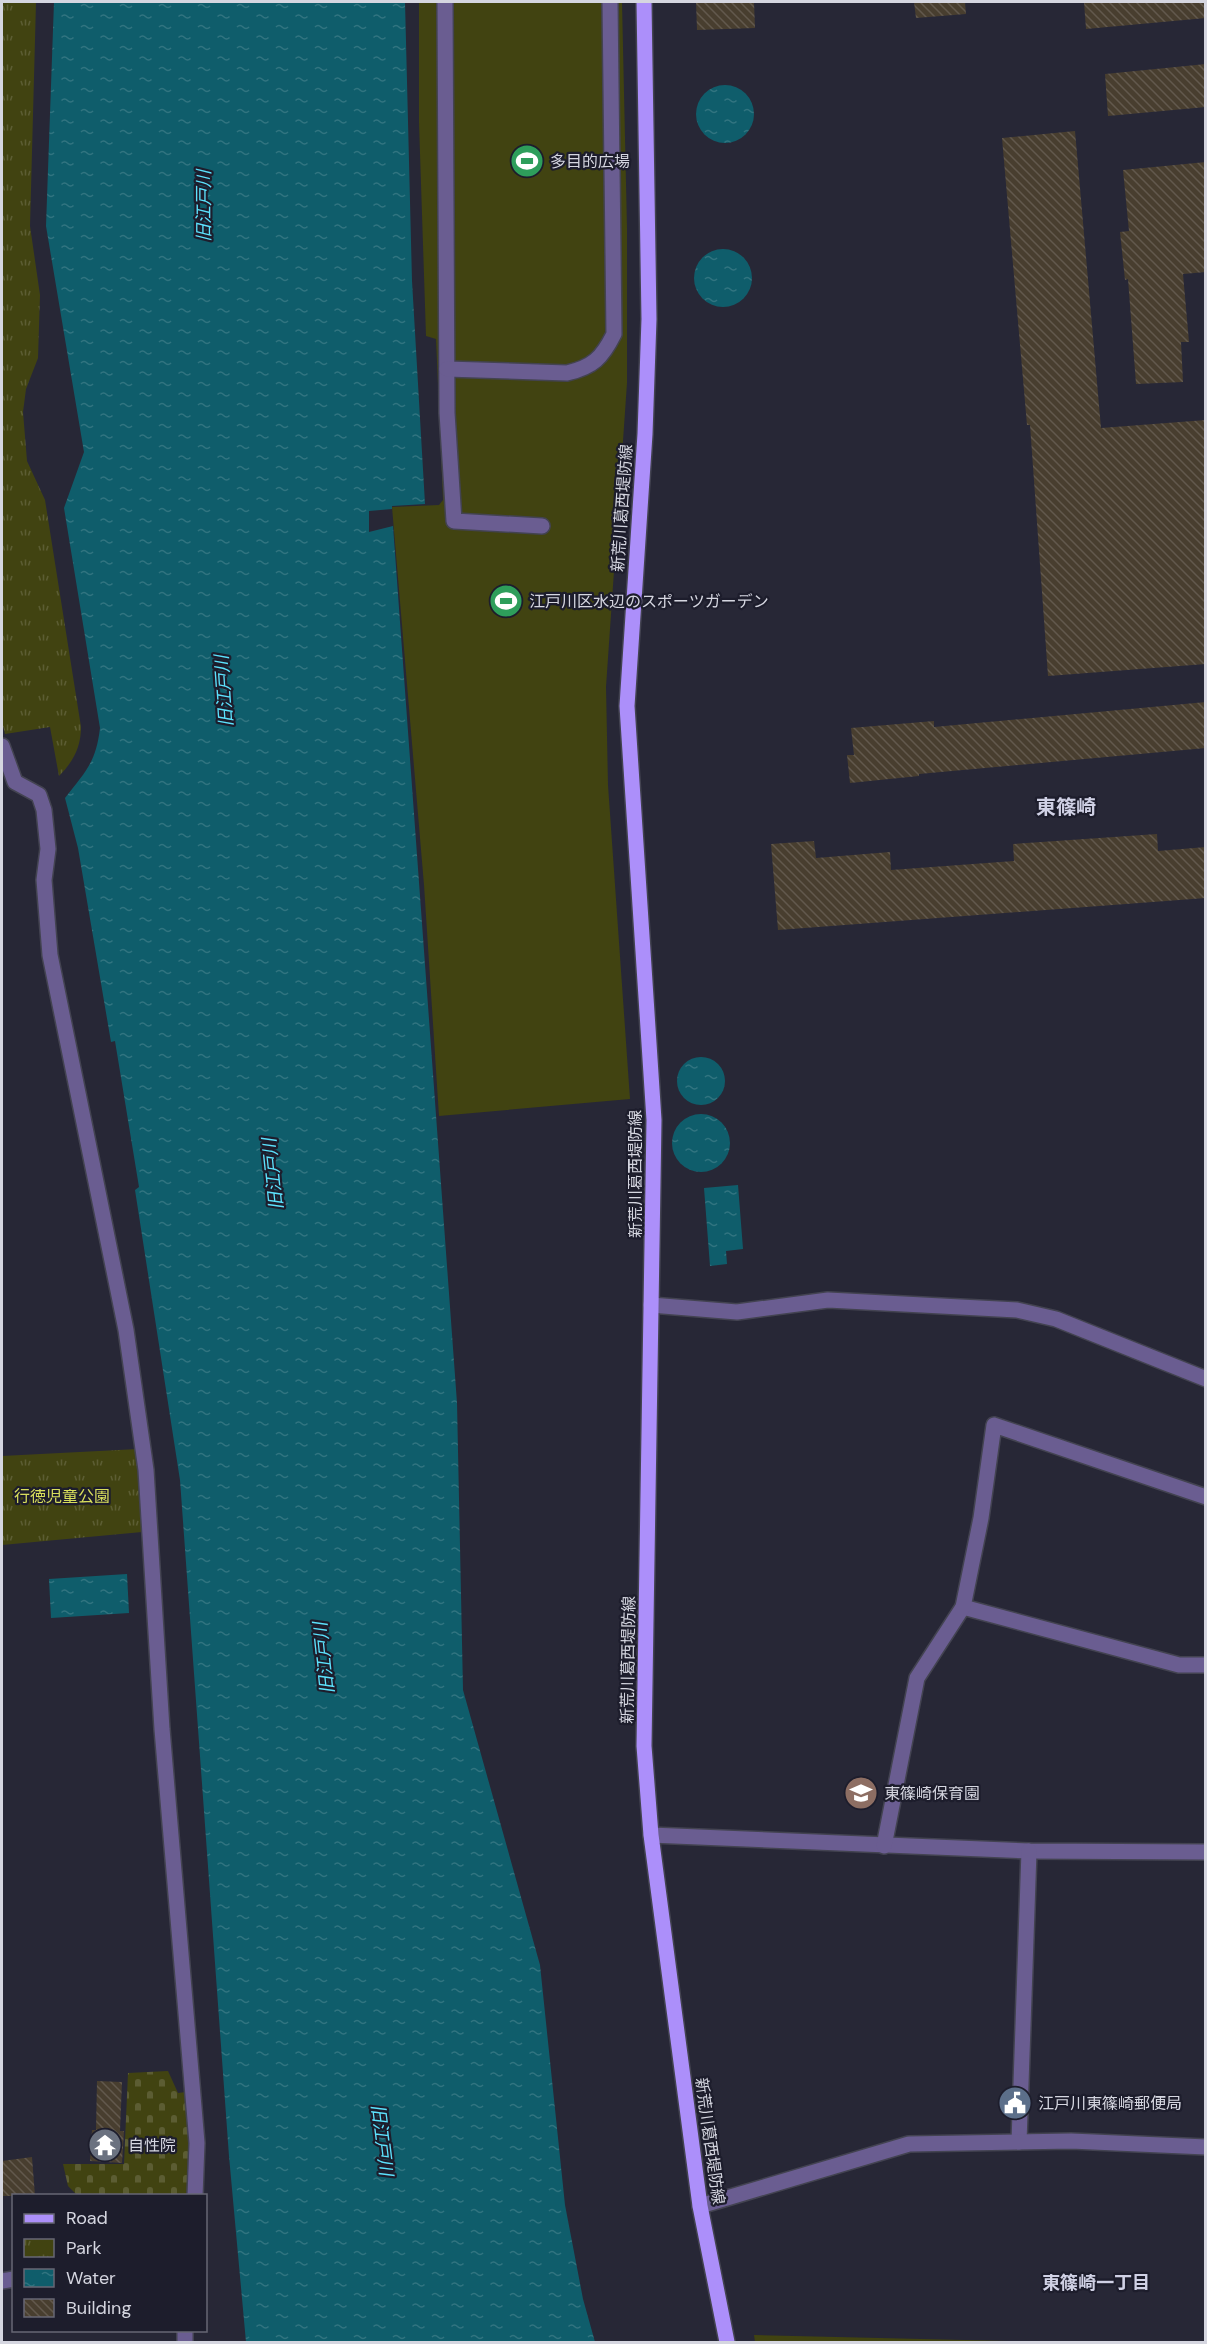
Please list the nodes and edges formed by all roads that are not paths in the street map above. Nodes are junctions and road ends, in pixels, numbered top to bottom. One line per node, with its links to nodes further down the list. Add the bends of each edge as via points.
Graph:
1 (445, 2): 4 (street)
2 (610, 2): 4 (street, via 614,334 604,354 585,369 567,373)
3 (644, 2): 7 (main road, 新荒川葛西堤防線, via 649,319 627,706 654,1120)
4 (447, 369): 5 (street, via 454,521)
5 (542, 526)
6 (2, 746): 18 (street, via 13,779 39,795 44,810 50,955 126,1330 146,1470 162,1729 197,2144)
7 (651, 1305): 8 (street, via 737,1312 828,1300 1017,1310 1056,1319); 12 (main road, 新荒川葛西堤防線, via 644,1746)
8 (1206, 1379)
9 (1206, 1497): 10 (street, via 994,1425)
10 (963, 1607): 11 (street, via 1179,1665); 13 (street, via 918,1678)
11 (1206, 1665)
12 (651, 1835): 13 (street); 19 (main road, 新荒川葛西堤防線)
13 (885, 1846): 14 (street)
14 (1029, 1851): 15 (street); 16 (street)
15 (1206, 1852)
16 (1019, 2142): 17 (street); 19 (street, via 909,2144)
17 (1206, 2147)
18 (195, 2194)
19 (700, 2206): 20 (main road, 新荒川葛西堤防線)
20 (727, 2343)

